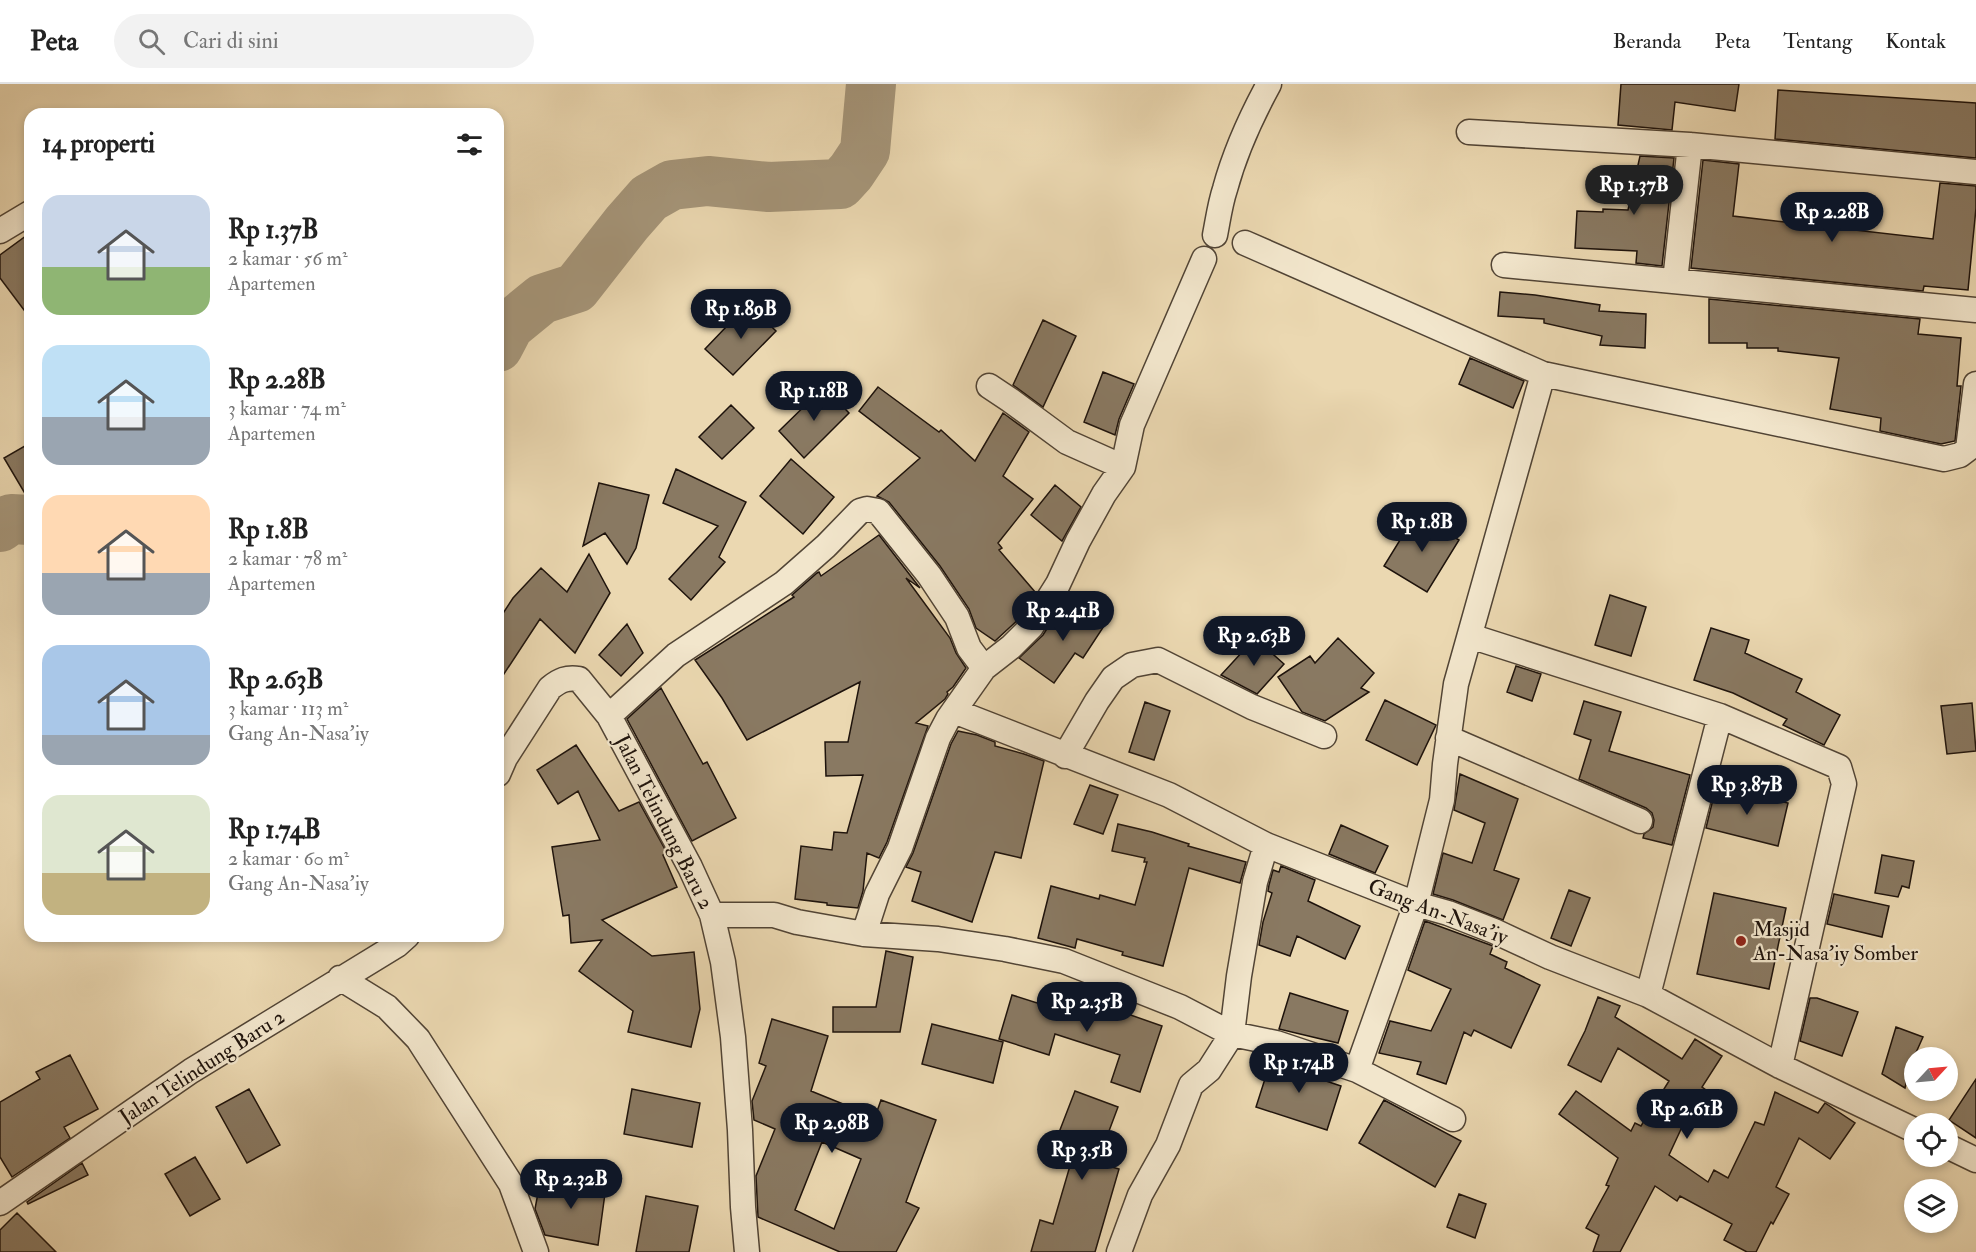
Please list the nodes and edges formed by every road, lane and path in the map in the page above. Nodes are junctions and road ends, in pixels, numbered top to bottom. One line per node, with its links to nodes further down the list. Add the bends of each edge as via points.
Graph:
1 (1269, 84): 7 (street, via 1253,113 1224,190)
2 (1469, 132): 3 (street)
3 (1690, 145): 4 (street); 11 (street)
4 (1976, 172)
5 (24, 217): 6 (street)
6 (0, 231)
7 (1215, 235)
8 (1245, 243): 13 (street)
9 (1204, 259): 16 (street, via 1132,425)
10 (1504, 265): 11 (street)
11 (1675, 281): 12 (street)
12 (1976, 310)
13 (1543, 374): 14 (street, via 1944,459 1968,449); 17 (street)
14 (1976, 384)
15 (989, 386): 16 (street, via 1067,442)
16 (1123, 467): 18 (street, via 1104,494 1058,585 1031,627)
17 (1470, 636): 21 (street); 23 (street, via 1456,684)
18 (984, 668): 19 (street); 20 (street, via 929,575 878,511 867,509 860,511 784,583 676,655)
19 (954, 711): 24 (street, Gang An-Nasa'iy); 30 (street, via 938,738 900,848 877,894)
20 (609, 716): 25 (street, Jalan Telindung Baru 2, via 579,679 559,681 550,688); 29 (street, Jalan Telindung Baru 2)
21 (1720, 716): 33 (street); 35 (street, via 1839,766 1844,784)
22 (1324, 736): 24 (street, via 1252,707 1158,660 1132,665 1113,678)
23 (1448, 738): 26 (street); 28 (street, via 1443,800)
24 (1065, 756): 27 (street, Gang An-Nasa'iy, via 1169,795)
25 (504, 760)
26 (1640, 821)
27 (1266, 845): 28 (street, Gang An-Nasa'iy); 34 (street, via 1252,894)
28 (1416, 904): 33 (street, Gang An-Nasa'iy, via 1494,931); 36 (street)
29 (712, 915): 30 (street, via 774,915); 43 (street, Jalan Telindung Baru 2, via 733,1037)
30 (864, 934): 34 (street, via 938,939 1064,961 1180,1007)
31 (401, 942): 32 (street, Jalan Telindung Baru 2)
32 (340, 978): 41 (street, Jalan Telindung Baru 2, via 191,1071); 42 (street, via 387,1007 418,1039 511,1184)
33 (1648, 995): 35 (street, Gang An-Nasa'iy)
34 (1232, 1034): 36 (street, via 1276,1043); 44 (street, via 1209,1070 1191,1085 1168,1144 1140,1195)
35 (1780, 1066): 38 (street, Gang An-Nasa'iy)
36 (1357, 1070): 37 (street)
37 (1453, 1119)
38 (1904, 1125)
39 (1958, 1151): 40 (street)
40 (1976, 1160)
41 (0, 1203)
42 (536, 1252)
43 (747, 1252)
44 (1119, 1252)

